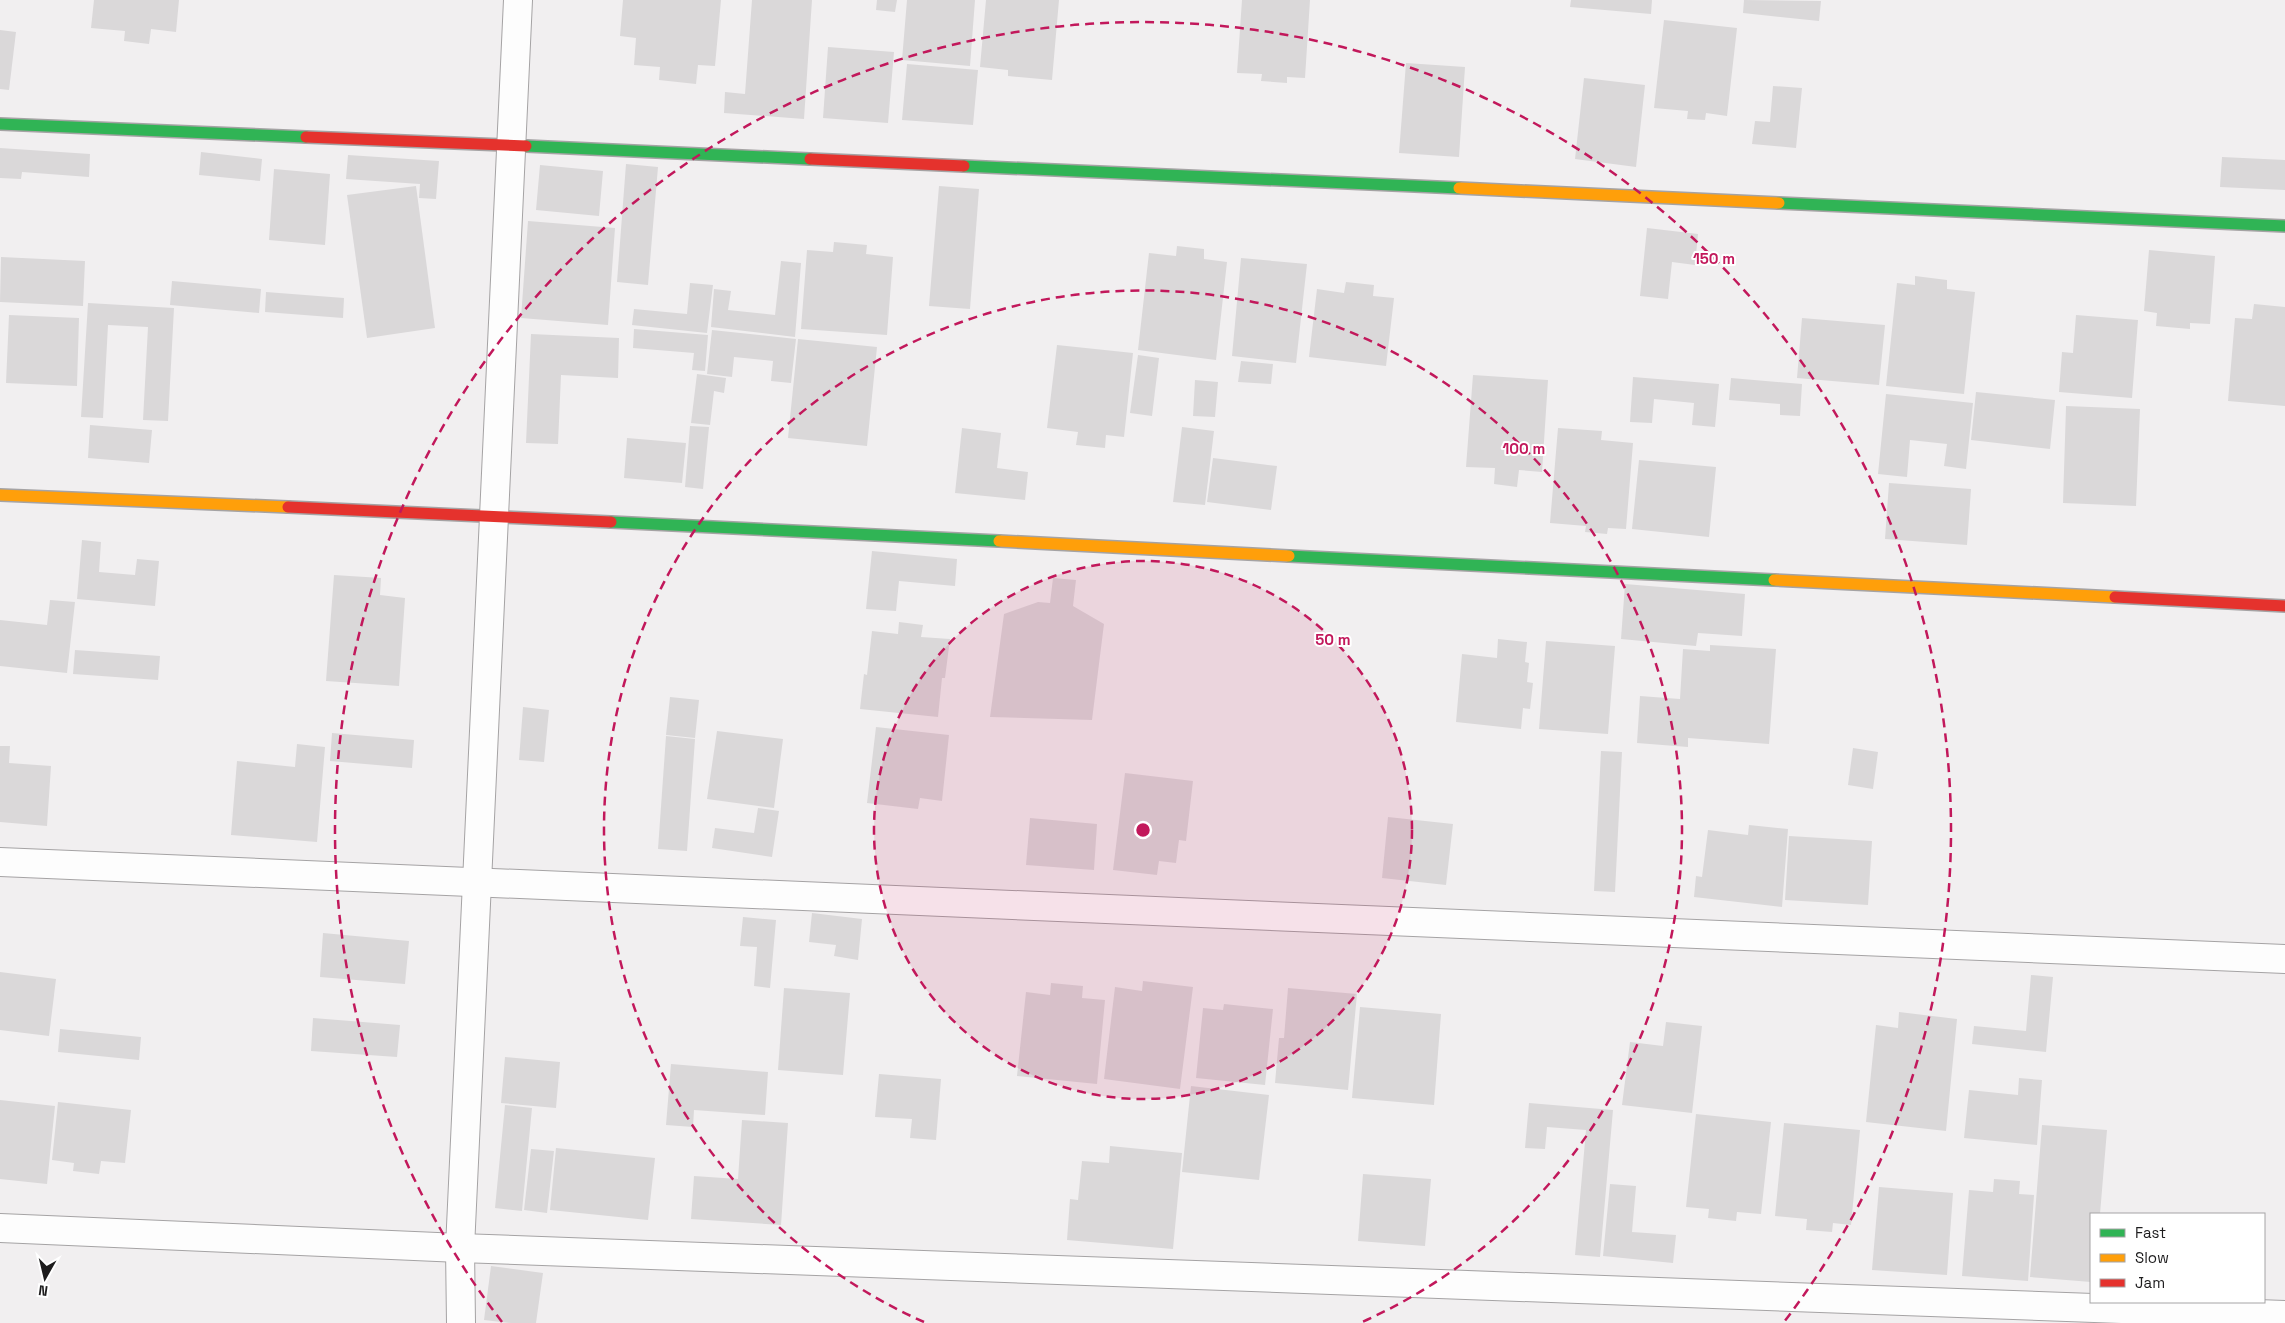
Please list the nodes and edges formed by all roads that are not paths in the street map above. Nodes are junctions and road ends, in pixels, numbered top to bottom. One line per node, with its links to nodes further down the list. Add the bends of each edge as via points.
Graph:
1 (518, 0): 3 (street)
2 (0, 124): 3 (street)
3 (511, 145): 4 (street); 6 (street)
4 (2285, 226)
5 (0, 495): 6 (street)
6 (494, 516): 7 (street); 9 (street)
7 (2285, 606)
8 (0, 862): 9 (street)
9 (477, 882): 10 (street); 12 (street)
10 (2285, 959)
11 (0, 1228): 12 (street)
12 (460, 1248): 13 (street); 14 (street)
13 (2285, 1315)
14 (461, 1323)

